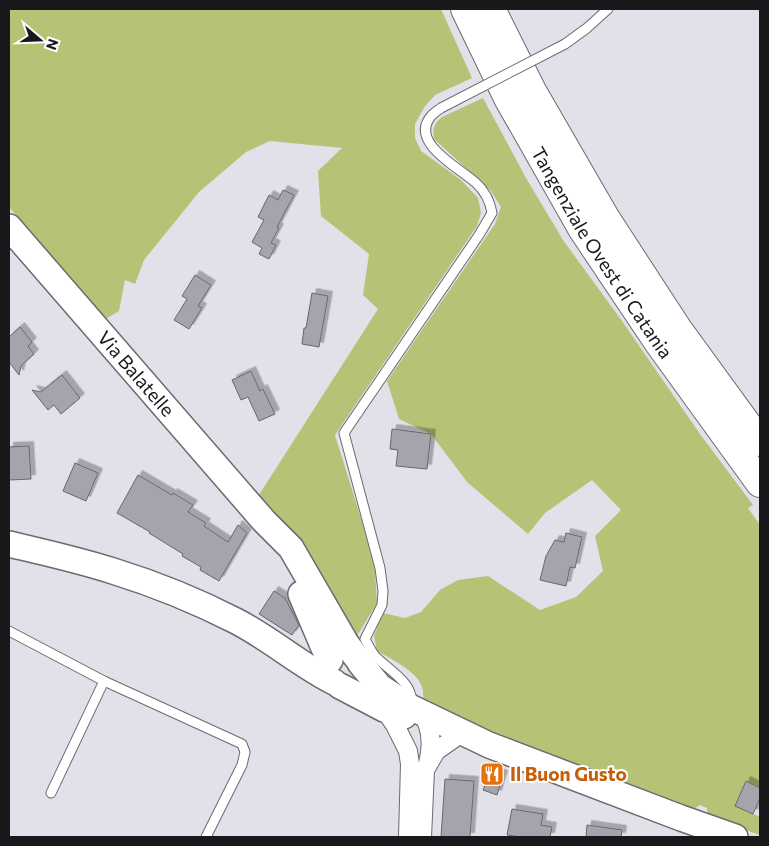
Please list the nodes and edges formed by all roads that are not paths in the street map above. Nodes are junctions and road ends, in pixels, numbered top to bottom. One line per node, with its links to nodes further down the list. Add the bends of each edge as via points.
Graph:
1 (465, 9): 6 (highway, Tangenziale Ovest di Catania, via 508,98 584,230 658,342)
2 (491, 9): 5 (highway, Tangenziale Ovest di Catania, via 532,91 606,220 677,328)
3 (608, 9): 16 (lane, bridge, via 565,44 441,108 428,120 427,140 435,151 477,183 485,193 492,213 344,432 380,568 383,591 382,604 365,639 376,656 406,684 412,698)
4 (9, 227): 7 (main road, Via Balatelle)
5 (760, 442)
6 (760, 484)
7 (264, 521): 11 (main road, via 288,563); 12 (main road, via 291,548)
8 (9, 544): 10 (main road, via 112,570 218,612)
9 (9, 632): 14 (lane)
10 (255, 632): 11 (main road); 13 (main road, via 315,673)
11 (311, 642): 13 (main road, via 324,648)
12 (358, 660): 13 (main road, via 361,674 354,683 348,686); 16 (main road, via 380,687)
13 (335, 676): 15 (main road)
14 (104, 681): 19 (lane); 20 (lane, via 242,744 245,752 242,765)
15 (384, 709): 16 (main road); 17 (street)
16 (432, 721): 17 (street, via 416,733); 18 (street); 18 (street, via 436,751); 23 (main road)
17 (408, 750): 21 (street)
18 (428, 763): 22 (street)
19 (51, 793)
20 (206, 837)
21 (408, 837)
22 (422, 837)
23 (736, 837)

